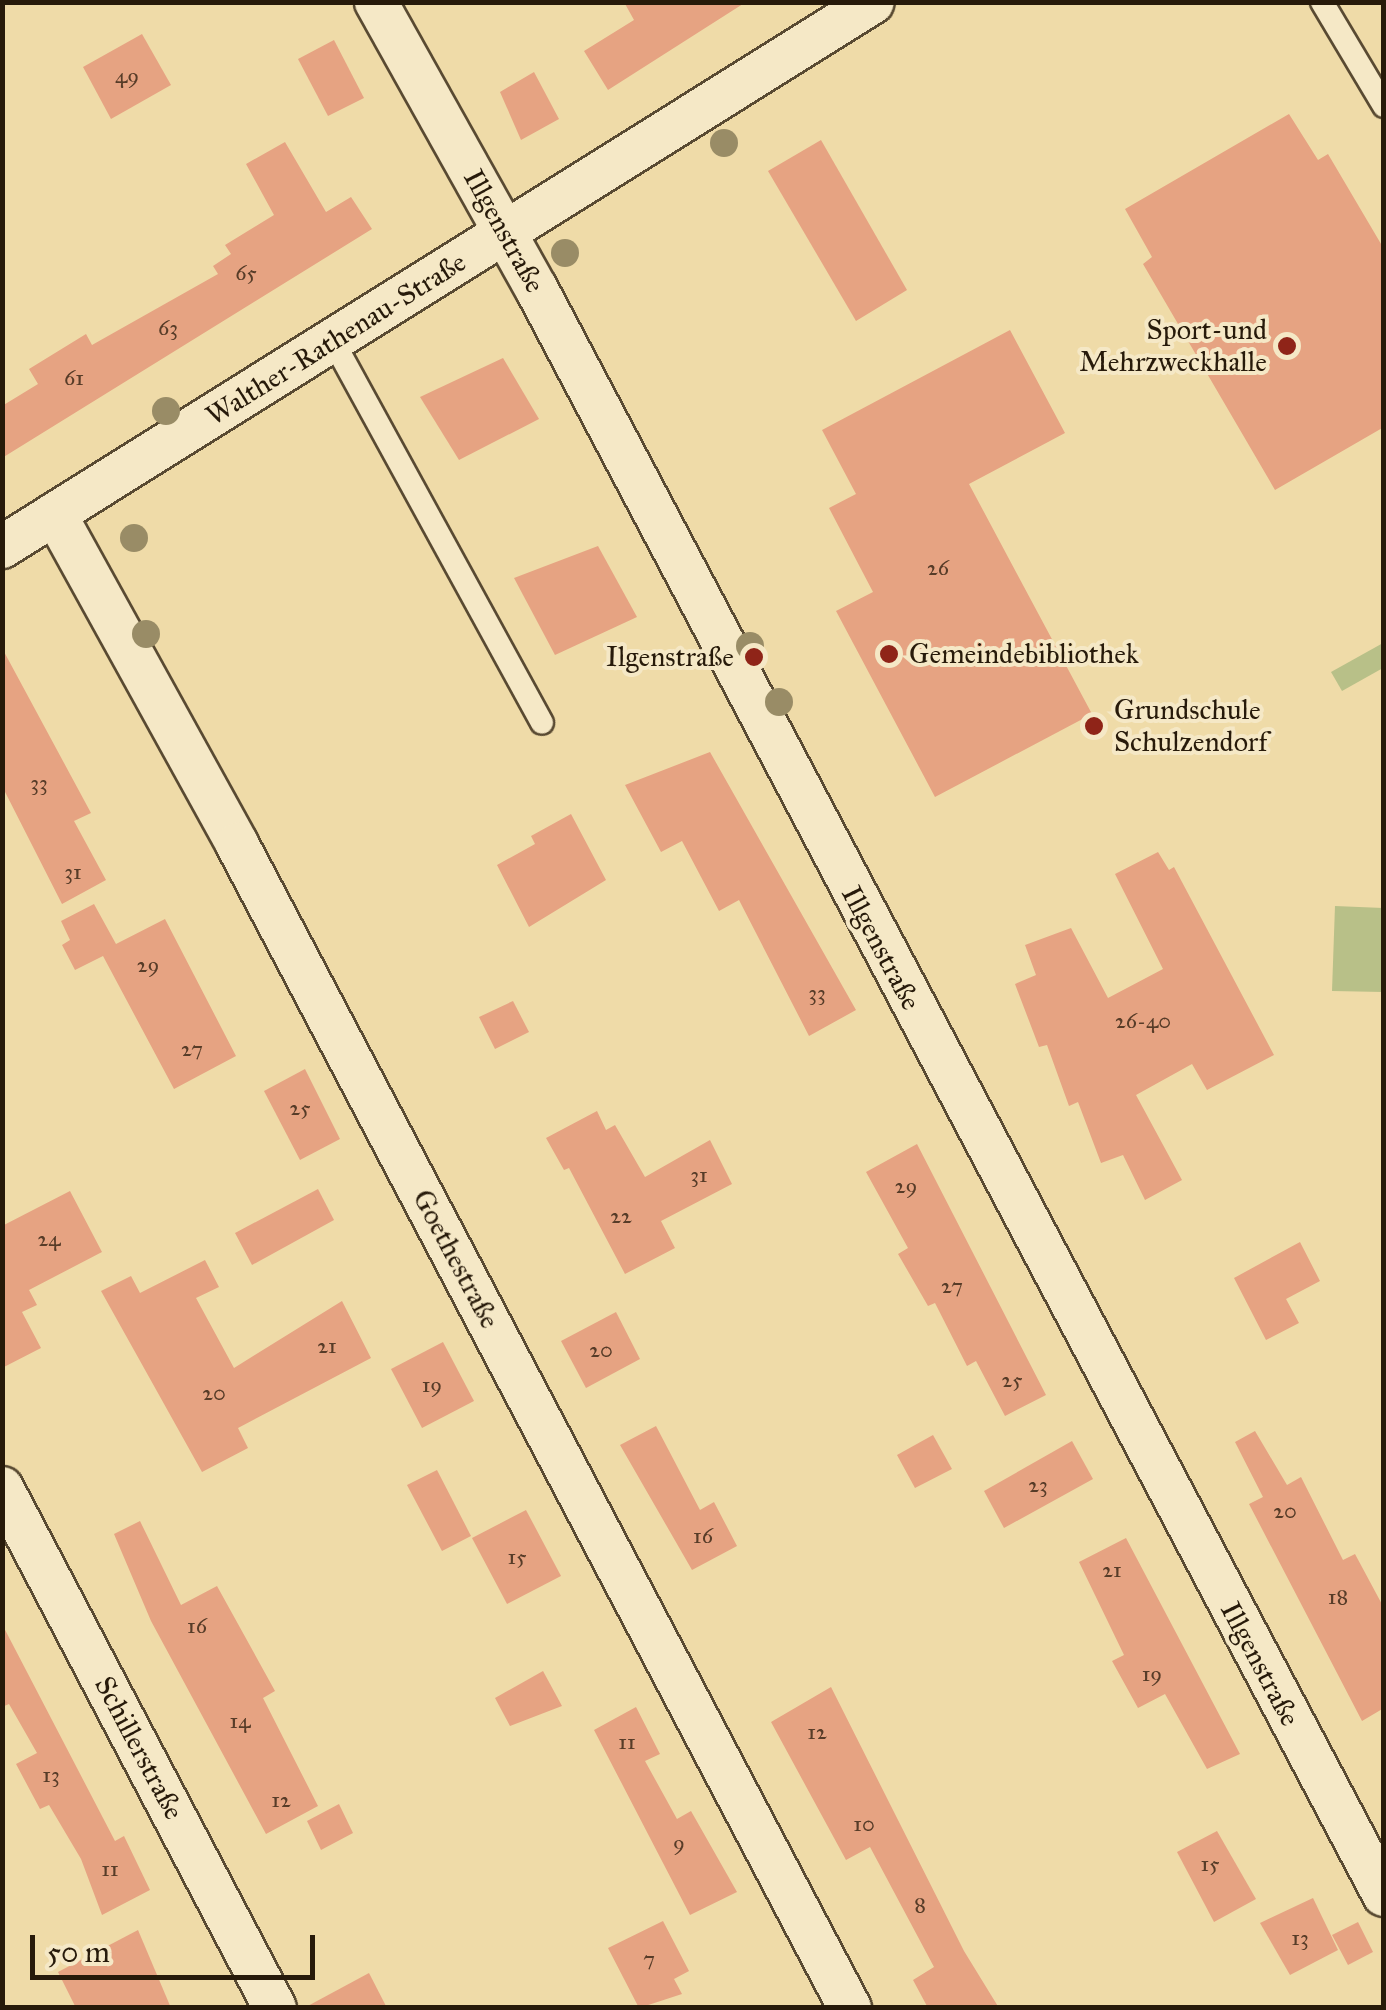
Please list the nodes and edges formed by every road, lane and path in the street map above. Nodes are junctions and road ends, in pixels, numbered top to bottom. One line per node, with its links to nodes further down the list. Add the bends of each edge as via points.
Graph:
1 (376, 2): 5 (street, Illgenstraße)
2 (873, 2): 5 (street, Walther-Rathenau-Straße)
3 (1322, 2): 4 (lane)
4 (1384, 106)
5 (506, 232): 6 (street, Walther-Rathenau-Straße); 11 (street, Illgenstraße)
6 (333, 341): 7 (street, Walther-Rathenau-Straße); 9 (lane)
7 (55, 514): 8 (street, Walther-Rathenau-Straße); 13 (street, Goethestraße, via 237,844)
8 (2, 547)
9 (542, 722)
10 (2, 1488): 12 (street, Schillerstraße)
11 (1384, 1895)
12 (275, 2008)
13 (850, 2008)

